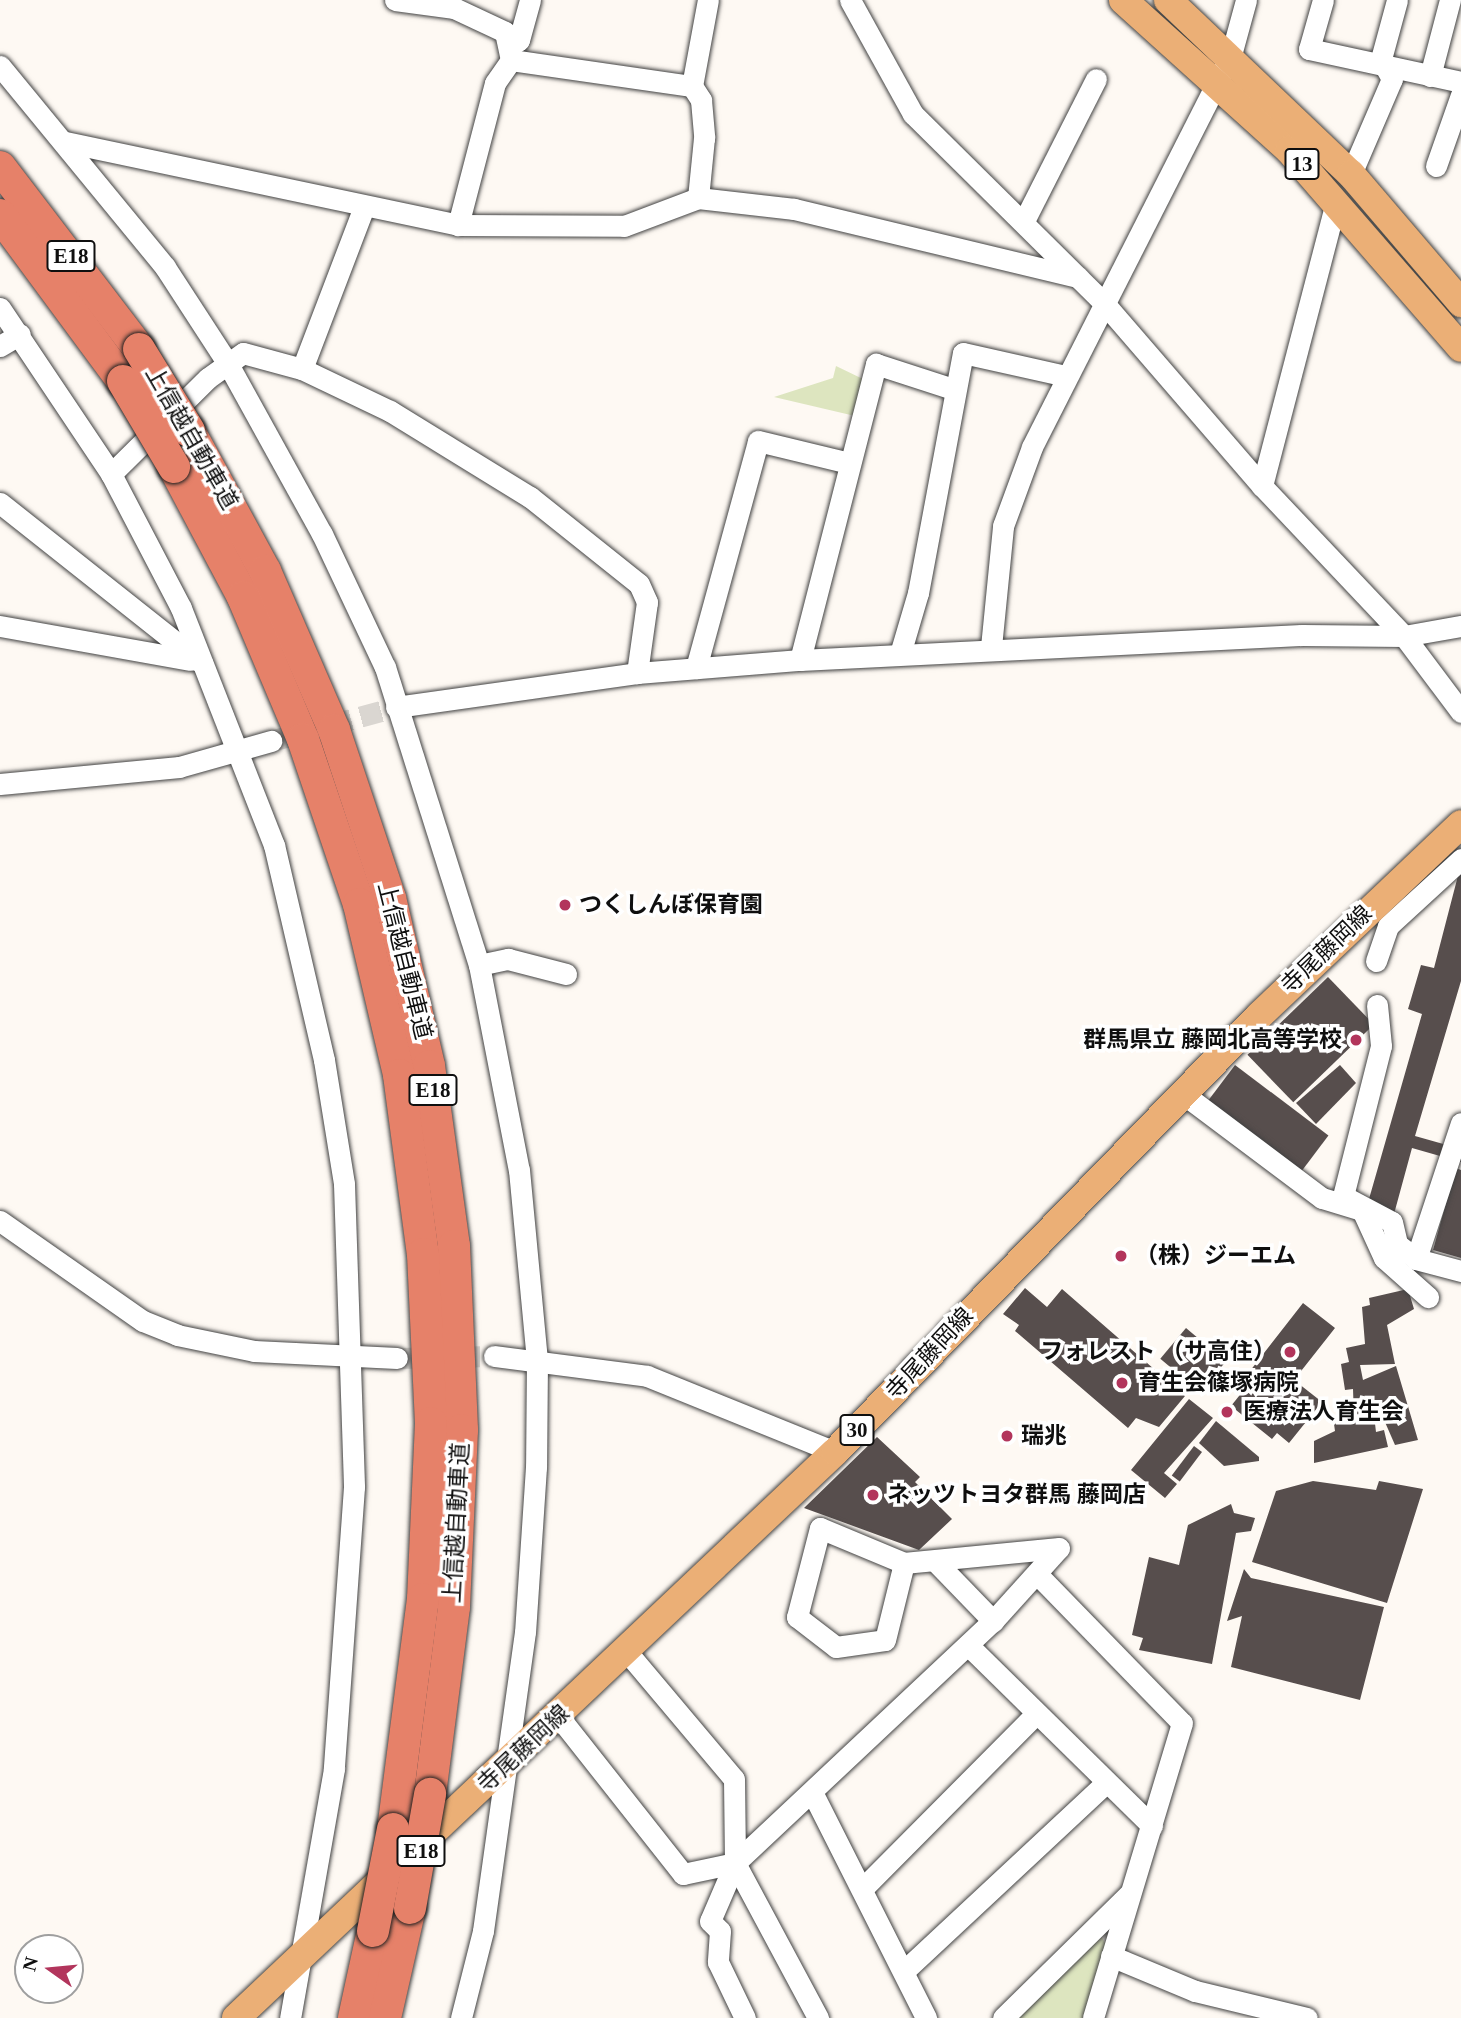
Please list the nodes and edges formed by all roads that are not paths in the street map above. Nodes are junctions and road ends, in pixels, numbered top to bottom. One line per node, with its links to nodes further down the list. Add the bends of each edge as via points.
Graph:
1 (395, 0): 11 (street)
2 (530, 0): 12 (street, via 519,40)
3 (708, 0): 20 (street)
4 (850, 0): 30 (street, via 913,114)
5 (1123, 0): 18 (main road, 13)
6 (1168, 0): 13 (main road, 13)
7 (1247, 0): 13 (street)
8 (1323, 0): 15 (street, via 1309,49)
9 (1450, 0): 16 (street)
10 (1393, 1): 15 (street, via 1381,59)
11 (419, 3): 12 (street, via 454,8 505,32)
12 (510, 54): 20 (street); 31 (street, via 495,83)
13 (1231, 55): 18 (street); 25 (main road, 13)
14 (1, 69): 22 (street)
15 (1388, 69): 16 (street); 25 (street, via 1392,79)
16 (1430, 76): 19 (street)
17 (1096, 79): 30 (street)
18 (1217, 82): 27 (main road, 13); 33 (street)
19 (1461, 82)
20 (692, 86): 26 (street, via 701,100 704,138)
21 (1461, 95): 23 (street)
22 (65, 142): 28 (street); 39 (street, via 165,267)
23 (1436, 166)
24 (0, 167): 99 (highway, 上信越自動車道 / E18, bridge, via 139,349 189,430 265,571 334,730 390,898 429,1066 454,1246 462,1430 454,1607 430,1794)
25 (1351, 174): 34 (main road, 13)
26 (698, 198): 31 (street, via 624,226); 32 (street, via 794,209)
27 (1336, 202): 38 (main road, 13); 45 (street)
28 (365, 207): 31 (street); 40 (street)
29 (0, 215): 98 (highway, 上信越自動車道 / E18, bridge, via 123,381 243,597 312,761 359,904 401,1088 423,1254 431,1423 423,1599 393,1829)
30 (1024, 221): 32 (street)
31 (458, 225)
32 (1078, 277): 33 (street)
33 (1104, 303): 41 (street); 45 (street)
34 (1461, 303)
35 (0, 308): 36 (street)
36 (19, 334): 37 (street); 44 (street)
37 (0, 346)
38 (1461, 348)
39 (228, 364): 40 (street, via 243,353); 44 (street); 56 (street, via 322,534 385,667)
40 (302, 369): 55 (street, via 390,411 530,497 639,584 647,602)
41 (1066, 376): 42 (street, via 963,353); 50 (street, via 1003,526)
42 (953, 389): 43 (street, via 876,364); 51 (street, via 918,593)
43 (849, 463): 52 (street); 54 (street, via 758,441)
44 (111, 474): 53 (street, via 181,608)
45 (1262, 486): 49 (street)
46 (0, 503): 53 (street)
47 (0, 626): 53 (street)
48 (1461, 626): 49 (street)
49 (1404, 636): 50 (street); 57 (street)
50 (992, 647): 51 (street)
51 (900, 654): 52 (street)
52 (800, 660): 54 (street)
53 (202, 663): 59 (street)
54 (696, 668): 55 (street)
55 (637, 673): 56 (street)
56 (396, 706): 64 (street)
57 (1461, 712)
58 (271, 741): 59 (street)
59 (235, 750): 60 (street, via 179,768 103,779); 73 (street, via 274,845 324,1060 344,1184)
60 (0, 784)
61 (1461, 824): 67 (main road, 寺尾藤岡線 / 30)
62 (1461, 859): 63 (street, via 1388,926)
63 (1376, 961)
64 (479, 965): 65 (street, via 508,959); 76 (street, via 519,1170)
65 (566, 974)
66 (1377, 1005): 70 (street, via 1381,1046 1343,1196 1392,1222 1397,1244)
67 (1182, 1093): 72 (street, via 1322,1198 1362,1210 1384,1258); 77 (main road, 寺尾藤岡線 / 30)
68 (1461, 1123): 70 (street)
69 (0, 1221): 73 (street, via 143,1321 177,1335 240,1349)
70 (1416, 1259): 71 (street)
71 (1461, 1271)
72 (1428, 1297)
73 (355, 1356): 75 (street); 93 (street, via 351,1567 335,1755)
74 (494, 1356): 76 (street)
75 (397, 1358)
76 (537, 1360): 77 (street, via 648,1376); 86 (street, via 531,1555)
77 (835, 1452): 83 (main road, 寺尾藤岡線 / 30)
78 (904, 1563): 78 (street, via 885,1640 836,1647 797,1617 820,1528); 79 (street)
79 (937, 1563): 80 (street, via 1033,1546 1059,1548); 81 (street)
80 (1038, 1576): 81 (street); 89 (street, via 1182,1723)
81 (993, 1621): 82 (street)
82 (968, 1645): 84 (street); 88 (street)
83 (627, 1652): 85 (main road, 寺尾藤岡線 / 30); 90 (street, via 734,1779)
84 (1037, 1713): 87 (street); 91 (street)
85 (559, 1717): 86 (main road, 寺尾藤岡線 / 30); 90 (street, via 683,1874)
86 (506, 1766): 93 (main road, 寺尾藤岡線 / 30); 100 (street, via 483,1931)
87 (1107, 1782): 89 (street); 95 (street)
88 (813, 1794): 90 (street); 91 (street)
89 (1152, 1826): 92 (street)
90 (735, 1863): 101 (street, via 710,1921 720,1931 718,1962); 102 (street)
91 (864, 1887): 95 (street)
92 (1131, 1892): 94 (street); 104 (street)
93 (304, 1955): 96 (main road, 寺尾藤岡線 / 30); 97 (street)
94 (1111, 1956): 105 (street); 106 (street, via 1195,1991)
95 (904, 1970): 103 (street)
96 (236, 2018)
97 (290, 2018)
98 (354, 2018)
99 (385, 2018)
100 (461, 2018)
101 (745, 2018)
102 (818, 2018)
103 (926, 2018)
104 (1003, 2018)
105 (1093, 2018)
106 (1307, 2018)

